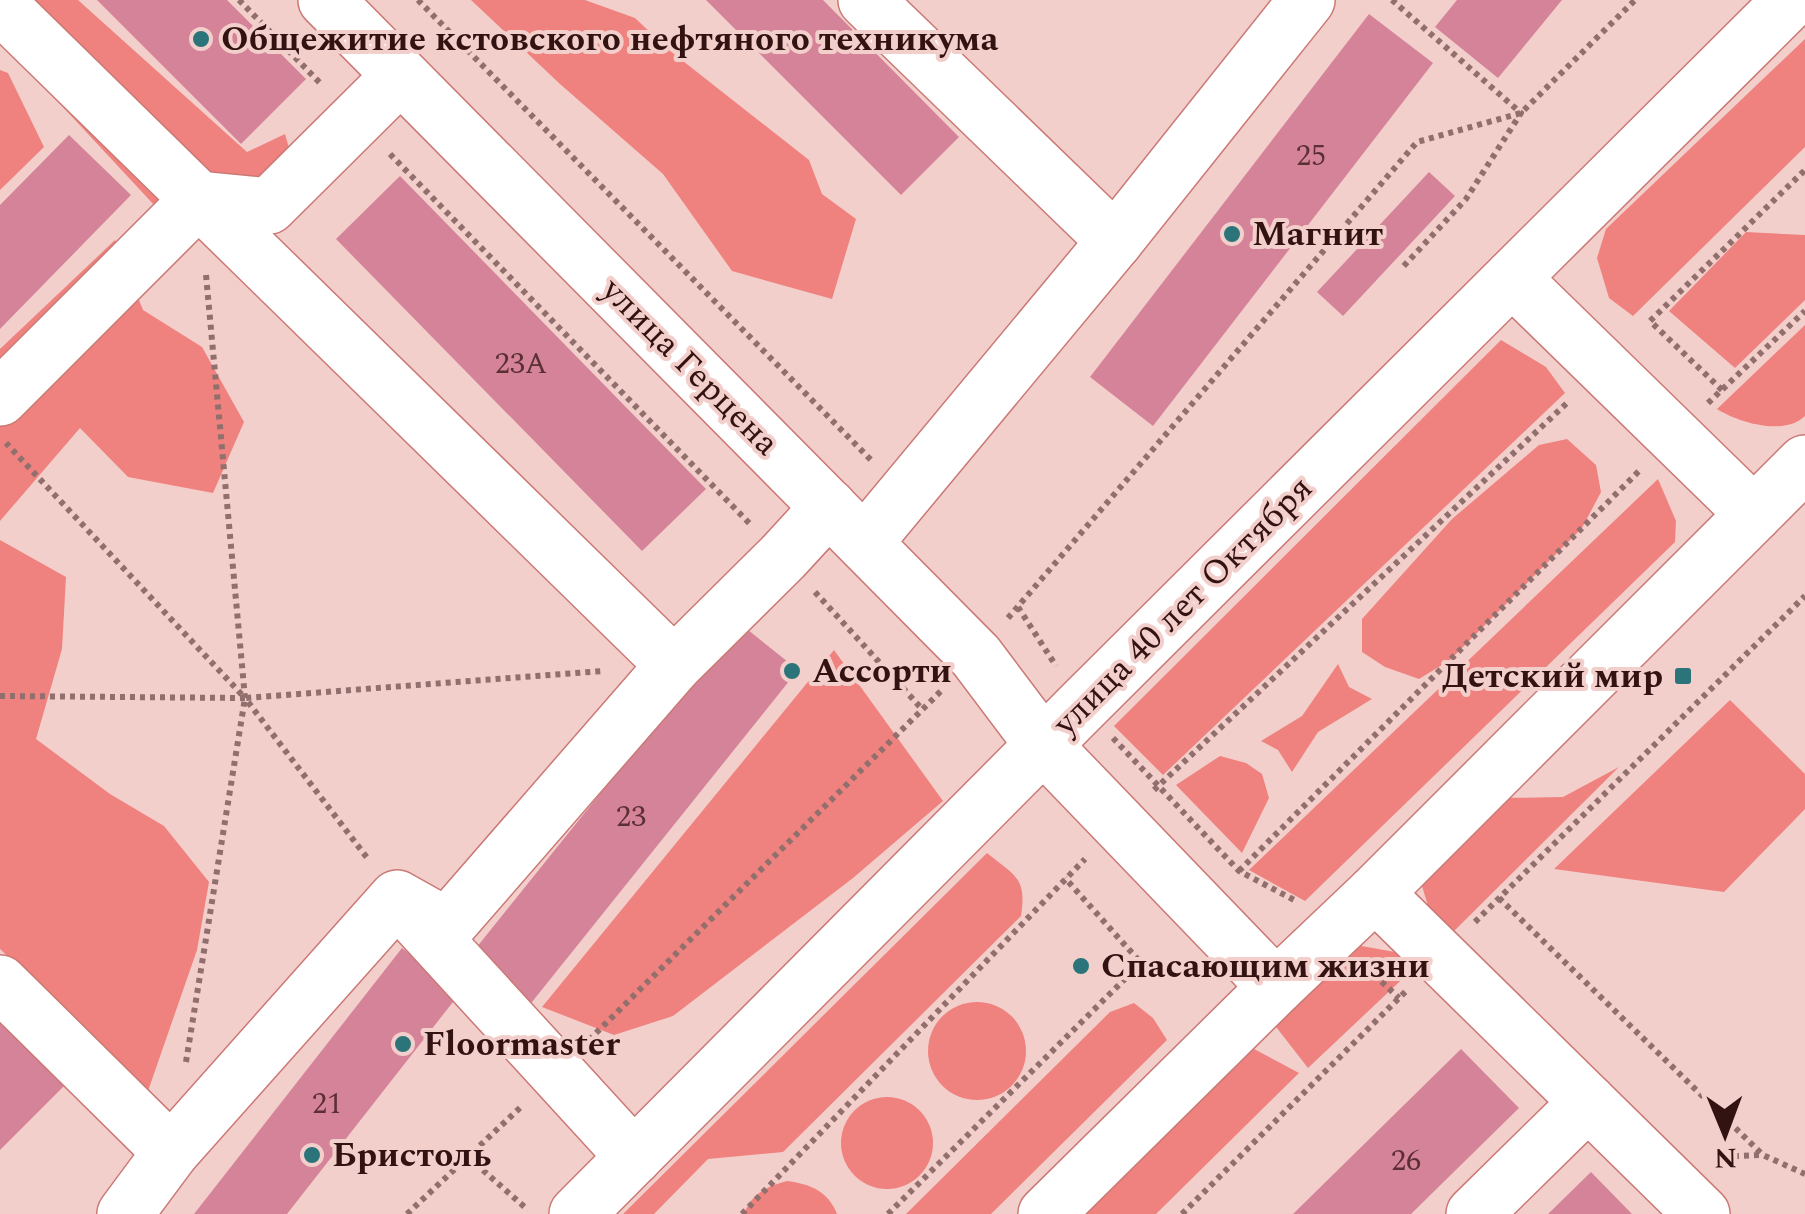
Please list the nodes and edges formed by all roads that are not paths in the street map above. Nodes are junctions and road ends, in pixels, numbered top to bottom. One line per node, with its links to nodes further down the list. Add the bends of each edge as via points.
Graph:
1 (326, 0): 6 (street, улица Герцена)
2 (866, 0): 8 (street)
3 (1307, 0): 8 (street)
4 (1791, 0): 9 (street, улица 40 лет Октября)
5 (0, 5): 7 (street)
6 (400, 76): 7 (street, via 269,206); 13 (street, улица Герцена)
7 (199, 199): 10 (street); 14 (street)
8 (1115, 241): 13 (street, via 905,494)
9 (1512, 278): 12 (street); 15 (street, улица 40 лет Октября)
10 (0, 398)
11 (1805, 462): 12 (street)
12 (1754, 514): 16 (street)
13 (847, 524): 14 (street, via 783,557); 15 (street, улица Герцена, via 976,656)
14 (674, 666): 17 (street, via 447,926)
15 (1043, 745): 19 (street, улица Герцена); 22 (street, улица 40 лет Октября)
16 (1375, 893): 19 (street); 20 (street)
17 (398, 898): 21 (street); 22 (street)
18 (0, 984): 21 (street)
19 (1276, 987): 25 (street)
20 (1588, 1102): 26 (street); 27 (street)
21 (171, 1152): 23 (street)
22 (634, 1156): 24 (street, улица 40 лет Октября)
23 (125, 1214)
24 (576, 1214)
25 (1046, 1214)
26 (1474, 1214)
27 (1702, 1214)

